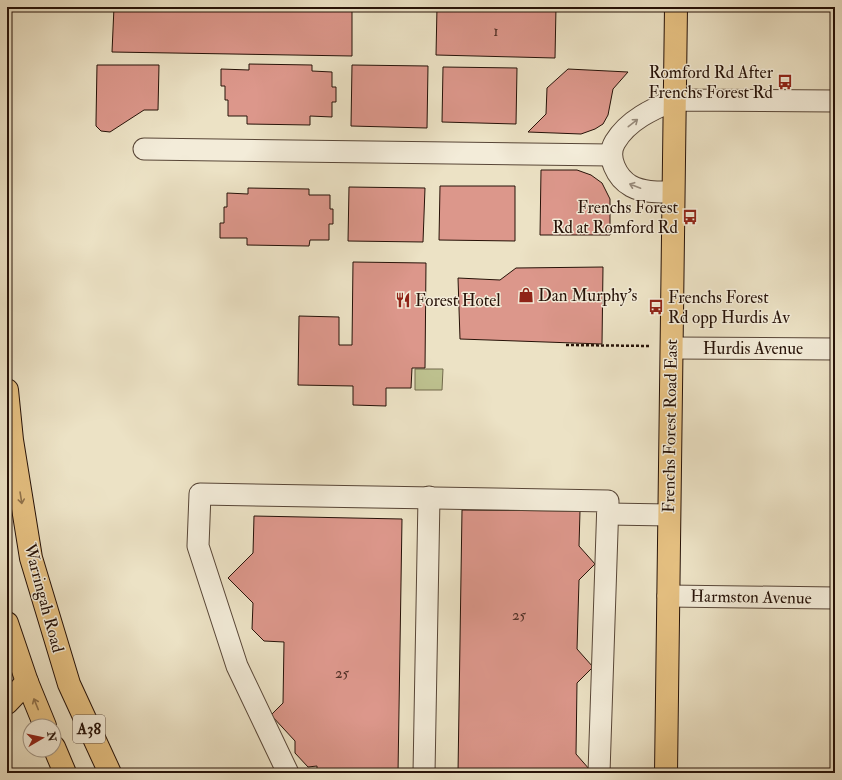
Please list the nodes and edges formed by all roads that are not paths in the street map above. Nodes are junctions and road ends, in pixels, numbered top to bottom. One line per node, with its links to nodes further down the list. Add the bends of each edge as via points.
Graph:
1 (676, 7): 2 (main road, Frenchs Forest Road East)
2 (674, 100): 3 (street); 5 (street, one-way to 2, via 615,142 628,127 651,110); 6 (main road, Frenchs Forest Road East)
3 (835, 101)
4 (144, 149): 5 (street)
5 (611, 155): 6 (street, one-way to 5, via 652,192 631,186 614,166)
6 (673, 192): 7 (main road, Frenchs Forest Road East)
7 (672, 348): 8 (street, Hurdis Avenue); 12 (main road, Frenchs Forest Road East)
8 (835, 349)
9 (7, 390): 21 (main road, Warringah Road / A38, one-way to 21, via 12,440 31,558 68,684)
10 (429, 497): 11 (street, via 608,501); 22 (street, via 200,494 198,546 237,666); 23 (street)
11 (608, 514): 12 (street); 24 (street)
12 (669, 515): 13 (main road, Frenchs Forest Road East)
13 (668, 596): 14 (street, Harmston Avenue); 25 (main road, Frenchs Forest Road East)
14 (835, 598)
15 (7, 623): 16 (main road)
16 (27, 682): 17 (main road); 18 (main road, one-way to 16)
17 (7, 703)
18 (42, 718)
19 (58, 758): 20 (main road, A38)
20 (64, 773)
21 (110, 773)
22 (288, 773)
23 (424, 773)
24 (599, 773)
25 (666, 773)

